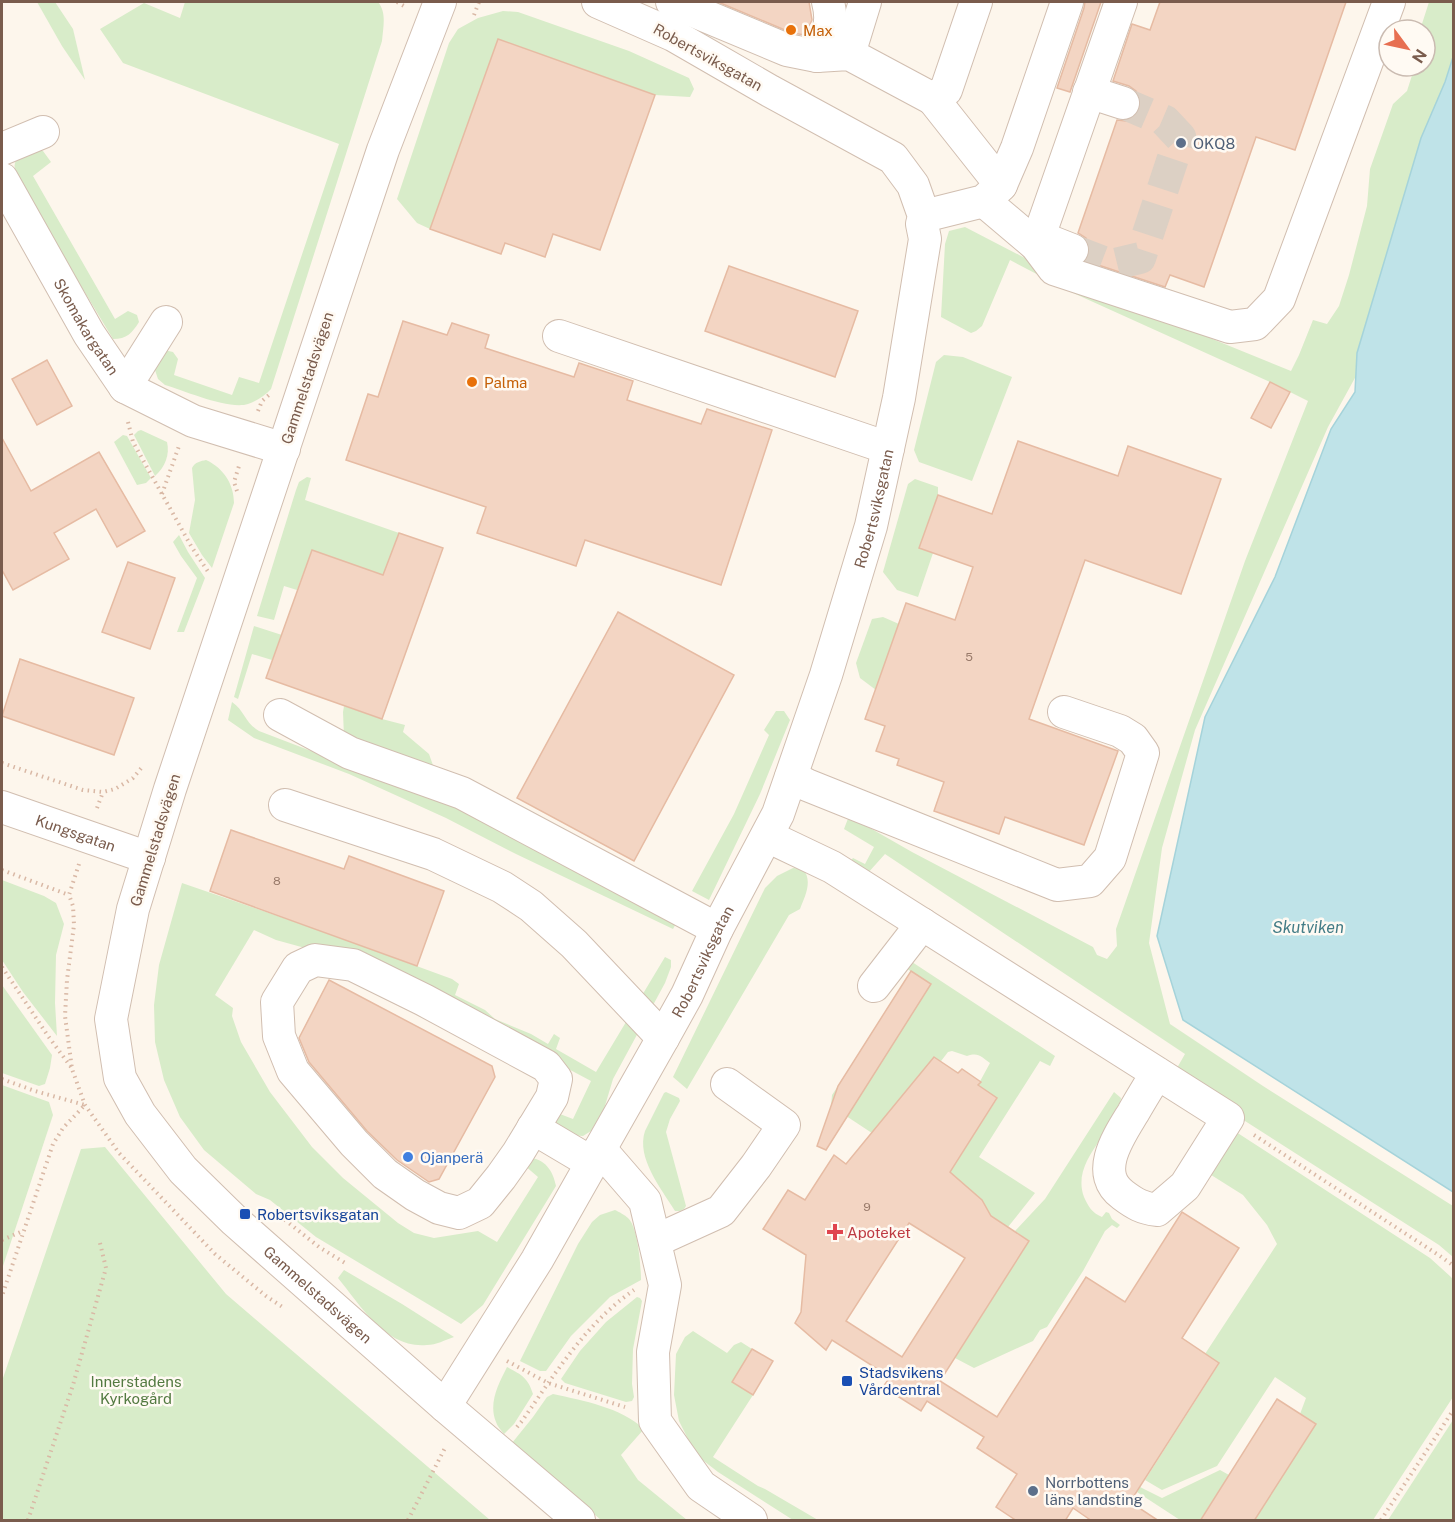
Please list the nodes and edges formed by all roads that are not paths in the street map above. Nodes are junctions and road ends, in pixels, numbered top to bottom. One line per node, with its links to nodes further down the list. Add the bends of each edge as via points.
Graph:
1 (440, 2): 27 (street, Gammelstadsvägen, via 383,150)
2 (598, 2): 10 (street, Robertsviksgatan)
3 (672, 2): 10 (street); 12 (street, via 787,50)
4 (828, 2): 12 (street, via 829,34)
5 (866, 2): 11 (street)
6 (976, 2): 14 (street, via 946,90)
7 (1067, 2): 19 (street, via 1017,148)
8 (1121, 2): 13 (street)
9 (1389, 2): 21 (street, via 1279,299 1255,324 1230,327 1054,269)
10 (635, 9): 20 (street, Robertsviksgatan, via 673,35 893,158 913,185)
11 (849, 54): 12 (street); 14 (street)
12 (817, 56)
13 (1089, 92): 15 (street); 21 (street)
14 (933, 99): 19 (street)
15 (1123, 104)
16 (43, 132): 17 (street)
17 (2, 149)
18 (2, 179): 25 (street, Skomakargatan, via 89,334)
19 (993, 193): 20 (street); 21 (street)
20 (924, 216): 26 (street, Robertsviksgatan, via 926,239 915,311)
21 (1037, 241): 22 (street)
22 (1072, 250)
23 (166, 322): 25 (street)
24 (559, 336): 26 (street)
25 (125, 387): 27 (street, Skomakargatan, via 193,421)
26 (888, 448): 30 (street, Robertsviksgatan, via 871,526)
27 (284, 449): 34 (street, Gammelstadsvägen)
28 (1064, 712): 30 (street, via 1120,731 1133,739 1143,753 1110,858 1090,881 1057,885)
29 (280, 715): 36 (street, via 350,753 462,793)
30 (791, 777): 33 (street, Robertsviksgatan)
31 (285, 805): 38 (street, via 433,854 502,887 531,906 574,944)
32 (2, 807): 34 (street, Kungsgatan)
33 (767, 836): 35 (street, via 832,867); 36 (street, Robertsviksgatan)
34 (148, 858): 44 (street, Gammelstadsvägen, via 133,909 111,1019 120,1078 140,1114 183,1170 235,1221)
35 (922, 924): 37 (street); 39 (street)
36 (717, 929): 38 (street, Robertsviksgatan)
37 (874, 986)
38 (663, 1038): 42 (street, Robertsviksgatan)
39 (1157, 1073): 39 (street, via 1228,1118 1185,1186 1157,1210 1141,1208 1116,1191 1109,1162 1114,1143)
40 (727, 1084): 43 (street, via 784,1125 721,1211)
41 (533, 1128): 41 (street, via 552,1097 556,1079 546,1066 424,1000 352,965 315,960 298,968 277,1002 279,1036 293,1071 385,1174 439,1208 459,1213 480,1203); 42 (street)
42 (596, 1156): 43 (street, via 645,1201); 44 (street, Robertsviksgatan, via 537,1260)
43 (658, 1255): 46 (street, via 665,1285 652,1352 655,1421 701,1486)
44 (445, 1406): 45 (street, Gammelstadsvägen)
45 (579, 1521)
46 (751, 1521)

